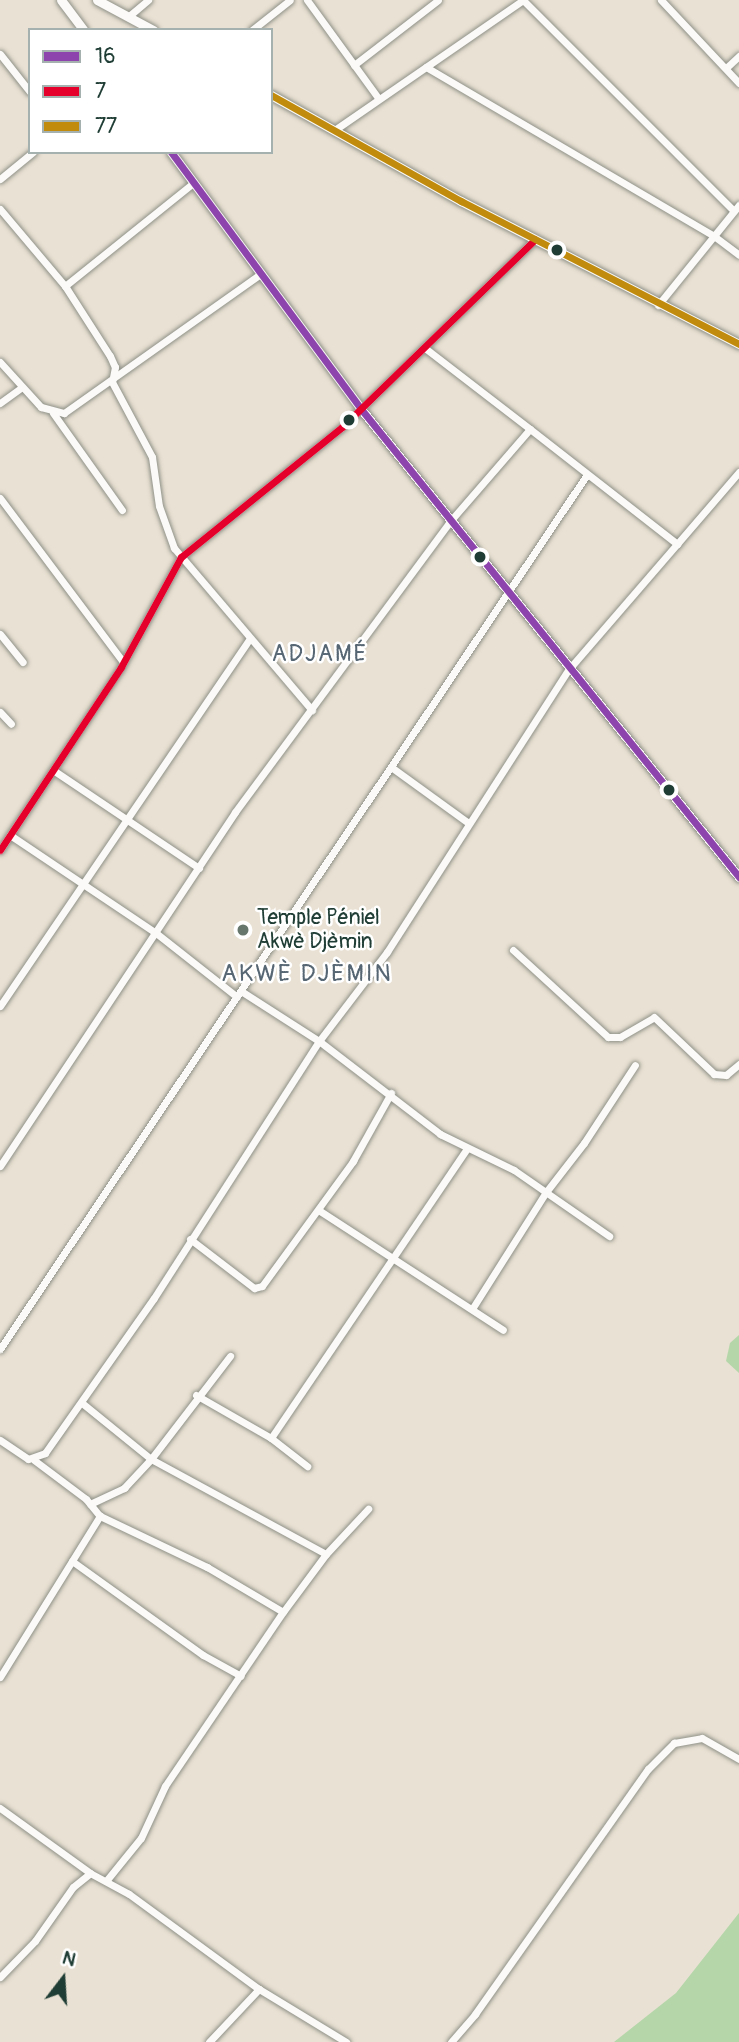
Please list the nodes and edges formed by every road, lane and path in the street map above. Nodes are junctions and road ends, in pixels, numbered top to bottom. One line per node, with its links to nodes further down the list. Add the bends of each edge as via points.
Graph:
1 (61, 0): 10 (street)
2 (97, 0): 9 (street)
3 (148, 0): 9 (street)
4 (290, 0): 12 (street)
5 (307, 0): 15 (street)
6 (438, 0): 15 (street)
7 (523, 0): 16 (street); 27 (street)
8 (663, 1): 17 (street)
9 (129, 16): 11 (street)
10 (82, 28)
11 (150, 28)
12 (255, 28)
13 (0, 54): 19 (street)
14 (739, 57): 17 (street)
15 (354, 65): 21 (street)
16 (426, 67): 21 (street); 29 (street)
17 (726, 68): 18 (street)
18 (739, 83)
19 (28, 89)
20 (273, 96): 22 (street)
21 (379, 99): 22 (street)
22 (336, 130): 30 (street)
23 (31, 154): 25 (street)
24 (172, 154): 26 (street)
25 (0, 179)
26 (192, 184): 32 (street); 33 (street)
27 (736, 208): 29 (street)
28 (0, 209): 33 (street)
29 (714, 236): 31 (street); 34 (street)
30 (536, 239): 34 (street); 36 (street)
31 (739, 255)
32 (260, 274): 38 (street); 41 (street)
33 (65, 286): 38 (street, via 110,356 115,367)
34 (658, 305): 35 (street)
35 (739, 344)
36 (426, 349): 41 (street); 43 (street)
37 (0, 362): 39 (street)
38 (112, 382): 42 (street, via 79,407); 50 (street, via 152,457 165,530)
39 (21, 388): 40 (street); 42 (street)
40 (0, 403)
41 (361, 409): 48 (street); 50 (street)
42 (53, 413): 47 (street)
43 (530, 429): 45 (street); 48 (street)
44 (739, 471): 49 (street)
45 (586, 476): 49 (street); 51 (street)
46 (0, 498): 55 (street)
47 (122, 510)
48 (452, 519): 51 (street); 57 (street)
49 (677, 544): 56 (street)
50 (181, 557): 53 (street); 55 (street)
51 (509, 589): 56 (street); 60 (street)
52 (0, 634): 54 (street)
53 (249, 640): 57 (street); 62 (street)
54 (23, 662)
55 (123, 662): 61 (street)
56 (569, 669): 63 (street); 67 (street)
57 (312, 710): 66 (street)
58 (0, 712): 59 (street)
59 (10, 724)
60 (391, 767): 63 (street); 71 (street)
61 (53, 770): 62 (street); 64 (street)
62 (126, 818): 66 (street); 68 (street)
63 (467, 822): 73 (street, via 387,952)
64 (10, 835): 65 (street); 68 (street)
65 (0, 850)
66 (199, 868): 69 (street)
67 (739, 877)
68 (84, 882): 69 (street); 72 (street)
69 (156, 933): 71 (street); 78 (street)
70 (513, 950): 74 (street, via 608,1037 620,1037 653,1017 714,1074 726,1075)
71 (239, 994): 73 (street); 86 (street)
72 (0, 1006)
73 (319, 1041): 76 (street); 82 (street)
74 (739, 1064)
75 (635, 1065): 79 (street)
76 (391, 1093): 77 (street, via 440,1134); 80 (street)
77 (467, 1148): 79 (street, via 514,1170); 83 (street)
78 (0, 1166)
79 (546, 1192): 81 (street); 84 (street)
80 (320, 1211): 82 (street, via 271,1276 254,1288); 83 (street)
81 (609, 1236)
82 (190, 1239): 89 (street)
83 (394, 1261): 84 (street); 90 (street)
84 (472, 1309): 85 (street)
85 (503, 1331)
86 (0, 1349)
87 (230, 1356): 88 (street)
88 (197, 1395): 90 (street); 92 (street)
89 (82, 1403): 92 (street); 93 (street, via 45,1453)
90 (271, 1438): 94 (street)
91 (0, 1440): 93 (street)
92 (151, 1459): 95 (street, via 124,1488); 98 (street)
93 (34, 1460): 95 (street)
94 (307, 1466)
95 (90, 1504): 97 (street)
96 (369, 1509): 98 (street)
97 (100, 1516): 99 (street); 100 (street, via 207,1567)
98 (327, 1554): 100 (street)
99 (72, 1561): 101 (street, via 203,1655); 102 (street)
100 (284, 1612): 101 (street)
101 (241, 1676): 106 (street, via 165,1786 141,1838)
102 (0, 1677)
103 (739, 1759): 111 (street, via 702,1738 674,1743 639,1780)
104 (0, 1808): 105 (street)
105 (90, 1873): 106 (street); 107 (street, via 73,1887 35,1941)
106 (106, 1881): 108 (street)
107 (0, 1977)
108 (259, 1989): 109 (street); 110 (street)
109 (209, 2042)
110 (346, 2042)
111 (451, 2042)

